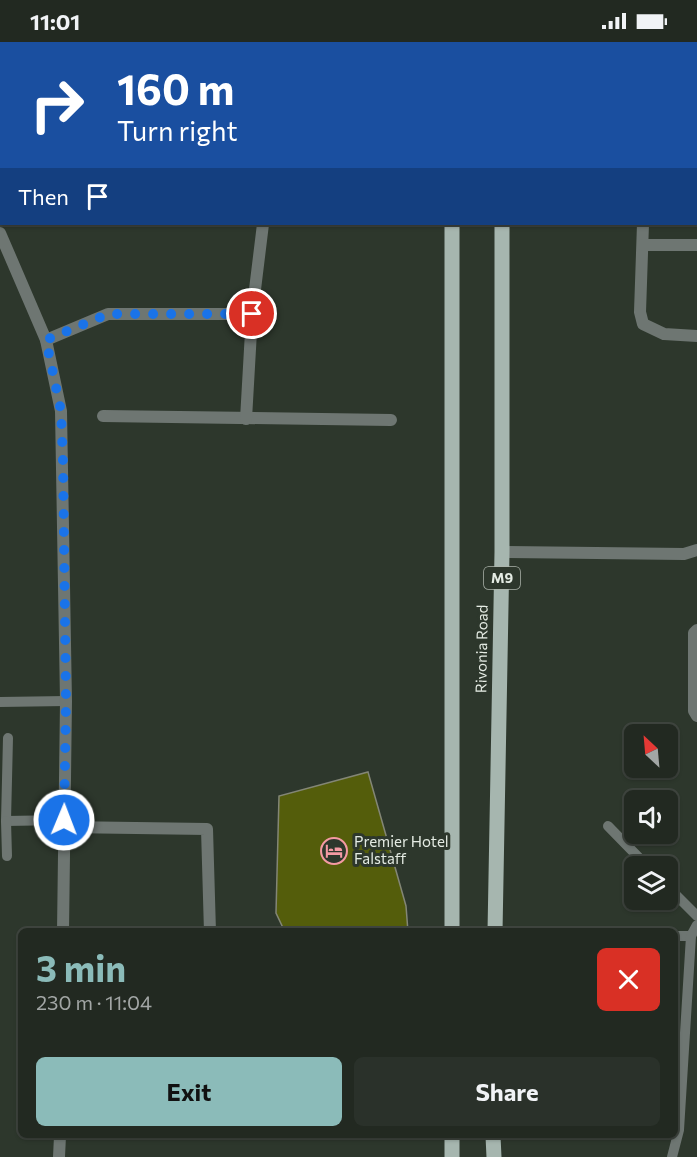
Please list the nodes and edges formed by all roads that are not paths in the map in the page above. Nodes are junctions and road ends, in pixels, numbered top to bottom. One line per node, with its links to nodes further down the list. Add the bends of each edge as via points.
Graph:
1 (263, 225): 8 (street)
2 (452, 225): 31 (main road, Rivonia Road)
3 (502, 225): 15 (main road, Rivonia Road / M9)
4 (643, 225): 6 (street)
5 (0, 233): 10 (street)
6 (643, 245): 7 (street); 9 (street, via 640,312 644,324 664,334)
7 (697, 245)
8 (252, 314): 10 (street, via 108,314); 12 (street)
9 (697, 336)
10 (46, 340): 17 (street, via 61,411)
11 (103, 416): 12 (street)
12 (246, 419): 13 (street)
13 (391, 420)
14 (697, 550): 15 (street, via 684,554)
15 (502, 552): 32 (main road, Rivonia Road / M9)
16 (697, 630): 19 (street)
17 (66, 701): 18 (lane); 22 (street)
18 (0, 702)
19 (697, 716)
20 (8, 738): 21 (lane)
21 (6, 821): 22 (lane); 24 (lane)
22 (64, 824): 29 (street); 30 (street, via 207,829)
23 (608, 826): 25 (lane)
24 (7, 856)
25 (637, 856)
26 (678, 896): 27 (lane)
27 (697, 916)
28 (697, 925): 34 (lane)
29 (63, 928)
30 (210, 928)
31 (452, 928)
32 (495, 928)
33 (678, 936): 34 (lane)
34 (691, 936): 35 (lane)
35 (692, 1005): 36 (lane)
36 (680, 1033): 37 (lane)
37 (678, 1098)
38 (60, 1138): 42 (street)
39 (452, 1138): 43 (main road)
40 (493, 1138): 44 (main road)
41 (676, 1138): 45 (lane)
42 (59, 1157)
43 (452, 1157)
44 (494, 1157)
45 (672, 1157)

